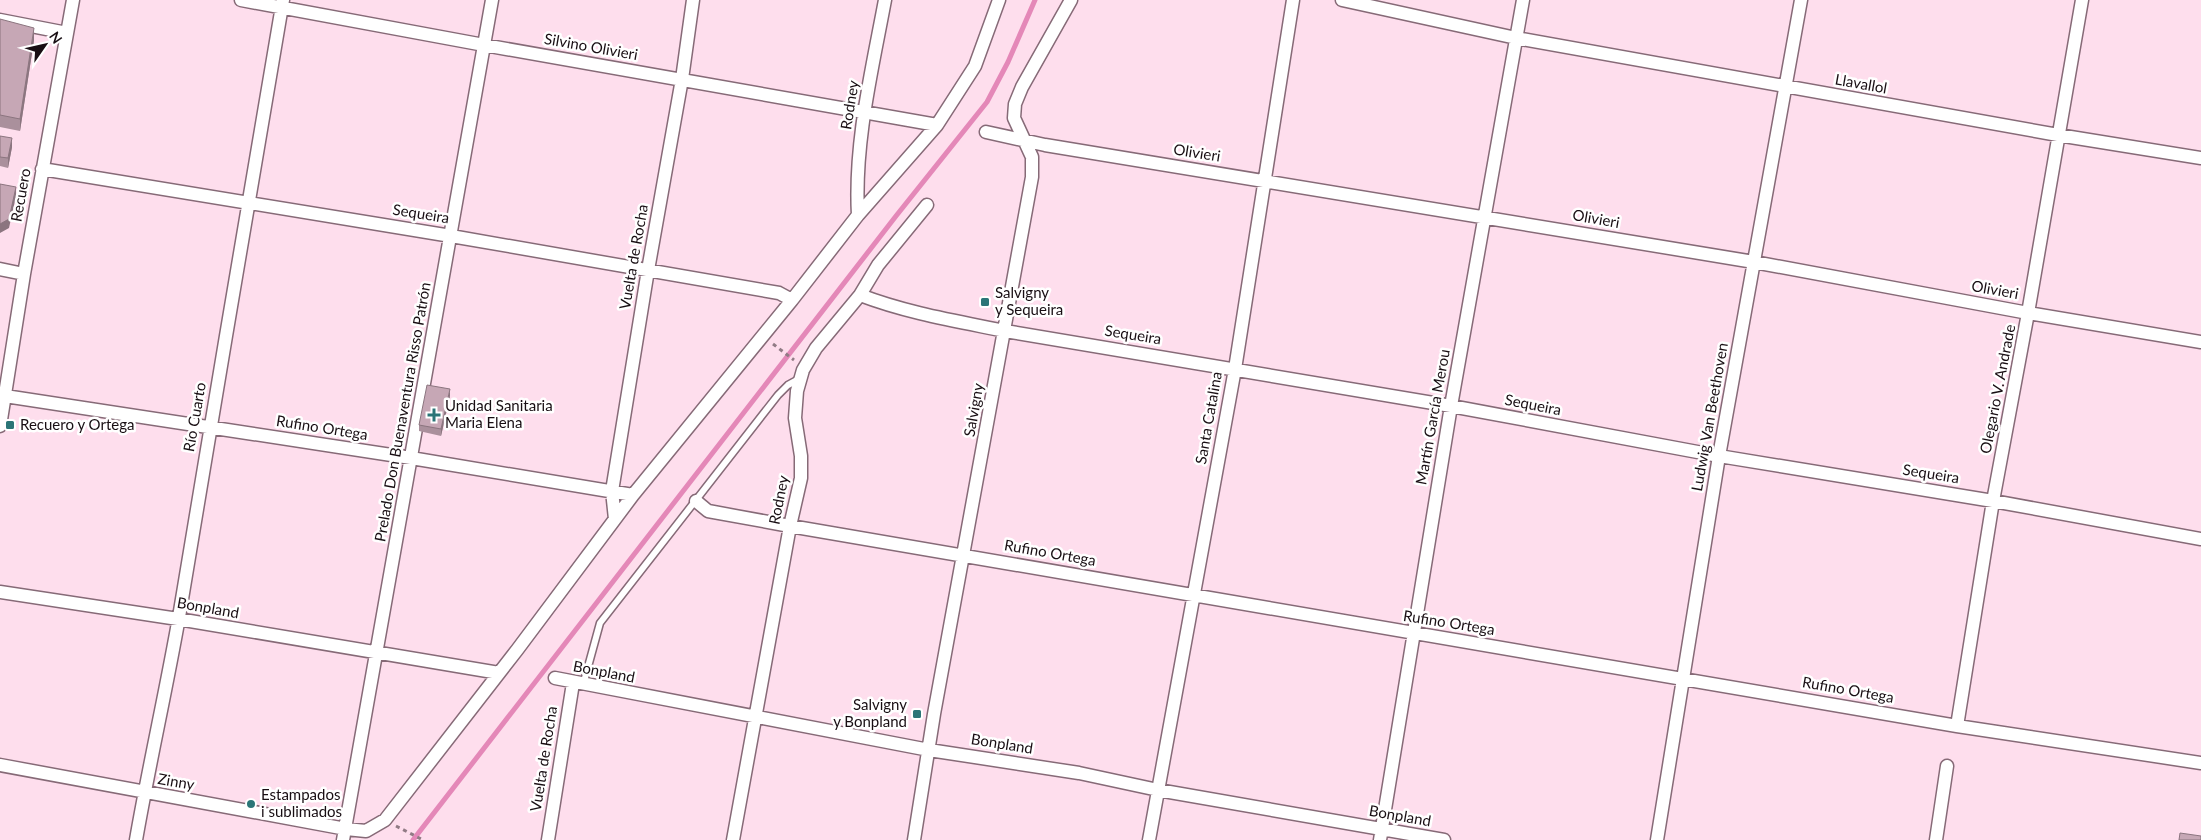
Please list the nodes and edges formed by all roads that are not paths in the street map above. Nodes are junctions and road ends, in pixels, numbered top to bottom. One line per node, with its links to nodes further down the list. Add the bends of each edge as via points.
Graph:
1 (73, 0): 16 (street, Recuero)
2 (241, 0): 14 (street, Silvino Olivieri)
3 (492, 0): 18 (street, Prelado Don Buenaventura Risso Patrón)
4 (693, 0): 19 (street, Vuelta de Rocha)
5 (885, 0): 21 (street, Rodney)
6 (1000, 0): 22 (street, via 974,66)
7 (1071, 0): 25 (street, Salvigny, via 1022,87 1016,104 1014,118)
8 (1293, 0): 28 (street, Santa Catalina)
9 (1342, 0): 13 (street, Llavallol)
10 (1523, 0): 17 (street, Martín García Merou)
11 (1801, 0): 20 (street, Ludwig Van Beethoven)
12 (2082, 0): 24 (street, Olegario V. Andrade)
13 (1356, 1): 17 (street, Llavallol)
14 (282, 3): 18 (street, Silvino Olivieri); 29 (street, Río Cuarto)
15 (0, 20): 16 (street)
16 (67, 33): 27 (street, Recuero)
17 (1516, 38): 20 (street, Llavallol); 32 (street, Martín García Merou)
18 (484, 45): 19 (street, Silvino Olivieri); 33 (street, Prelado Don Buenaventura Risso Patrón)
19 (682, 79): 21 (street, Silvino Olivieri); 36 (street, Vuelta de Rocha)
20 (1785, 87): 24 (street, Llavallol); 34 (street, Ludwig Van Beethoven)
21 (864, 112): 22 (street, Silvino Olivieri); 31 (street, Rodney, via 856,187)
22 (937, 125): 31 (street)
23 (986, 132): 25 (street, Olivieri)
24 (2058, 135): 26 (street, Llavallol); 40 (street, Olegario V. Andrade)
25 (1024, 140): 28 (street, Olivieri); 41 (street, Salvigny, via 1032,158 1032,177)
26 (2201, 158)
27 (42, 169): 29 (street, Sequeira); 37 (street, Recuero)
28 (1264, 181): 32 (street, Olivieri); 43 (street, Santa Catalina)
29 (250, 203): 33 (street, Sequeira); 48 (street, Río Cuarto)
30 (927, 205): 38 (street, Rodney, via 878,265)
31 (858, 215): 39 (street)
32 (1485, 217): 34 (street, Olivieri); 46 (street, Martín García Merou)
33 (451, 236): 36 (street, Sequeira); 50 (street, Prelado Don Buenaventura Risso Patrón)
34 (1754, 262): 40 (street, Olivieri); 49 (street, Ludwig Van Beethoven)
35 (0, 269): 37 (street)
36 (648, 270): 39 (street, Sequeira, via 779,292); 51 (street, Vuelta de Rocha)
37 (24, 274): 45 (street, Recuero)
38 (860, 295): 41 (street, Sequeira, via 940,318); 44 (street, Rodney, via 816,348)
39 (792, 300): 52 (street)
40 (2028, 313): 42 (street, Olivieri); 54 (street, Olegario V. Andrade)
41 (1005, 331): 43 (street, Sequeira); 58 (street, Salvigny)
42 (2201, 342)
43 (1235, 368): 46 (street, Sequeira); 60 (street, Santa Catalina)
44 (800, 379): 53 (lane, via 778,395); 56 (street, Rodney, via 795,418 801,478)
45 (5, 396): 47 (street, Recuero); 48 (street, Rufino Ortega)
46 (1451, 406): 49 (street, Sequeira); 62 (street, Martín García Merou)
47 (0, 426)
48 (209, 427): 50 (street, Rufino Ortega); 61 (street, Río Cuarto)
49 (1719, 456): 54 (street, Sequeira); 66 (street, Ludwig Van Beethoven)
50 (411, 458): 51 (street, Rufino Ortega); 63 (street, Prelado Don Buenaventura Risso Patrón)
51 (612, 491): 52 (street, Rufino Ortega); 55 (street, Vuelta de Rocha)
52 (633, 495): 55 (street)
53 (696, 501): 56 (street, Rufino Ortega, via 708,511); 67 (lane, via 600,622)
54 (1993, 501): 57 (street, Sequeira); 69 (street, Olegario V. Andrade)
55 (615, 519): 64 (street)
56 (790, 526): 58 (street, Rufino Ortega); 68 (street, Rodney)
57 (2201, 539)
58 (964, 554): 60 (street, Rufino Ortega); 70 (street, Salvigny)
59 (0, 592): 61 (street, Bonpland)
60 (1193, 596): 62 (street, Rufino Ortega); 74 (street, Santa Catalina)
61 (178, 619): 63 (street, Bonpland); 75 (street, Río Cuarto)
62 (1414, 633): 66 (street, Rufino Ortega); 77 (street, Martín García Merou)
63 (378, 653): 64 (street, Bonpland); 76 (street, Prelado Don Buenaventura Risso Patrón)
64 (499, 673): 76 (street, Zinny, via 385,820 366,831)
65 (555, 678): 67 (street, Bonpland)
66 (1682, 678): 69 (street, Rufino Ortega); 84 (street, Ludwig Van Beethoven)
67 (578, 684): 68 (street, Bonpland); 79 (street, Vuelta de Rocha)
68 (755, 717): 70 (street, Bonpland); 80 (street, Rodney)
69 (1957, 726): 71 (street, Rufino Ortega)
70 (929, 750): 74 (street, Bonpland, via 1079,773); 81 (street, Salvigny)
71 (2201, 764)
72 (0, 765): 75 (street, Zinny)
73 (1947, 766): 85 (street)
74 (1158, 790): 77 (street, Bonpland); 82 (street, Santa Catalina)
75 (144, 793): 76 (street, Zinny); 78 (street, Río Cuarto)
76 (344, 835)
77 (1381, 835): 83 (street, Bonpland)
78 (136, 840)
79 (548, 840)
80 (733, 840)
81 (914, 840)
82 (1149, 840)
83 (1444, 840)
84 (1657, 840)
85 (1936, 840)

